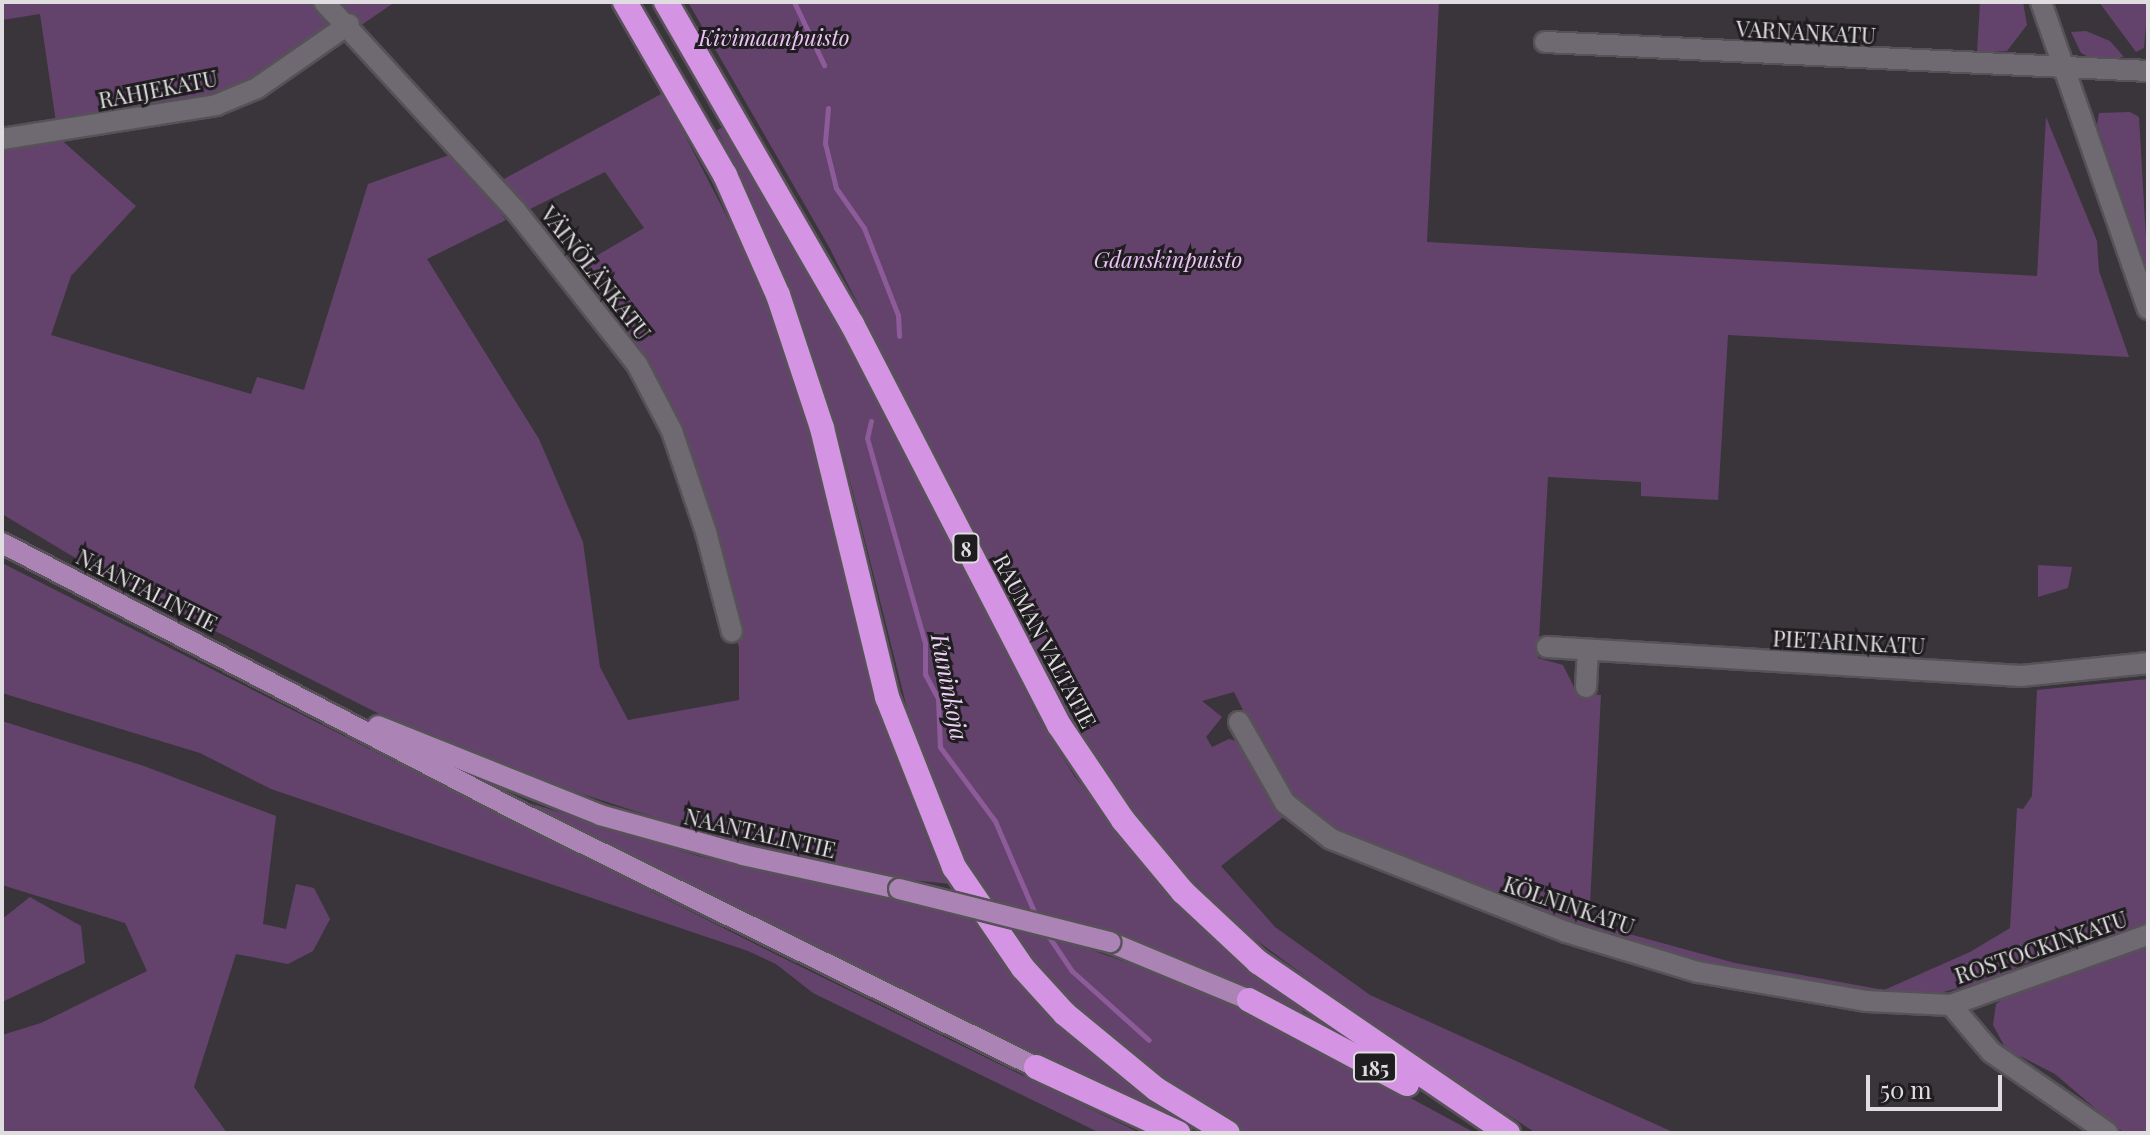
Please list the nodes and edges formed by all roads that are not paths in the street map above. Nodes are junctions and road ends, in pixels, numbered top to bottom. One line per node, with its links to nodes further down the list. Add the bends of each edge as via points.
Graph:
1 (324, 2): 5 (street, VÄINÖLÄNKATU)
2 (625, 2): 26 (highway, via 725,175 778,295 822,428 887,697 954,867 1013,955 1065,1014 1156,1089)
3 (666, 2): 28 (highway, RAUMAN VALTATIE / 8, via 852,324 1059,725 1123,820 1183,892 1258,962)
4 (2041, 2): 7 (street)
5 (349, 24): 9 (street, RAHJEKATU, via 257,88 216,105); 14 (street, VÄINÖLÄNKATU, via 576,281 637,364 672,431)
6 (1545, 42): 7 (street, VARNANKATU)
7 (2063, 71): 8 (street, VARNANKATU); 10 (street)
8 (2148, 71)
9 (2, 139)
10 (2148, 309)
11 (2, 535): 13 (main road)
12 (2, 543): 13 (main road, NAANTALINTIE / 185)
13 (61, 573): 18 (main road, NAANTALINTIE / 185)
14 (732, 632)
15 (1547, 647): 16 (street, PIETARINKATU)
16 (1588, 650): 17 (street, PIETARINKATU, via 2021,676); 19 (street)
17 (2148, 663)
18 (270, 680): 22 (main road, NAANTALINTIE / 185, bridge, via 600,815 728,852 1110,942); 24 (main road, NAANTALINTIE / 185, via 521,813)
19 (1586, 687)
20 (1239, 722): 23 (street, KÖLNINKATU, via 1299,819 1331,839 1422,878 1566,932 1698,972 1866,1001)
21 (2148, 935): 23 (street, ROSTOCKINKATU)
22 (1249, 1000): 27 (highway, 185)
23 (1951, 1005): 29 (street, via 1991,1052 2052,1089)
24 (1036, 1067): 25 (highway, 185)
25 (1178, 1133)
26 (1228, 1133)
27 (1501, 1133)
28 (1508, 1133)
29 (2108, 1133)

